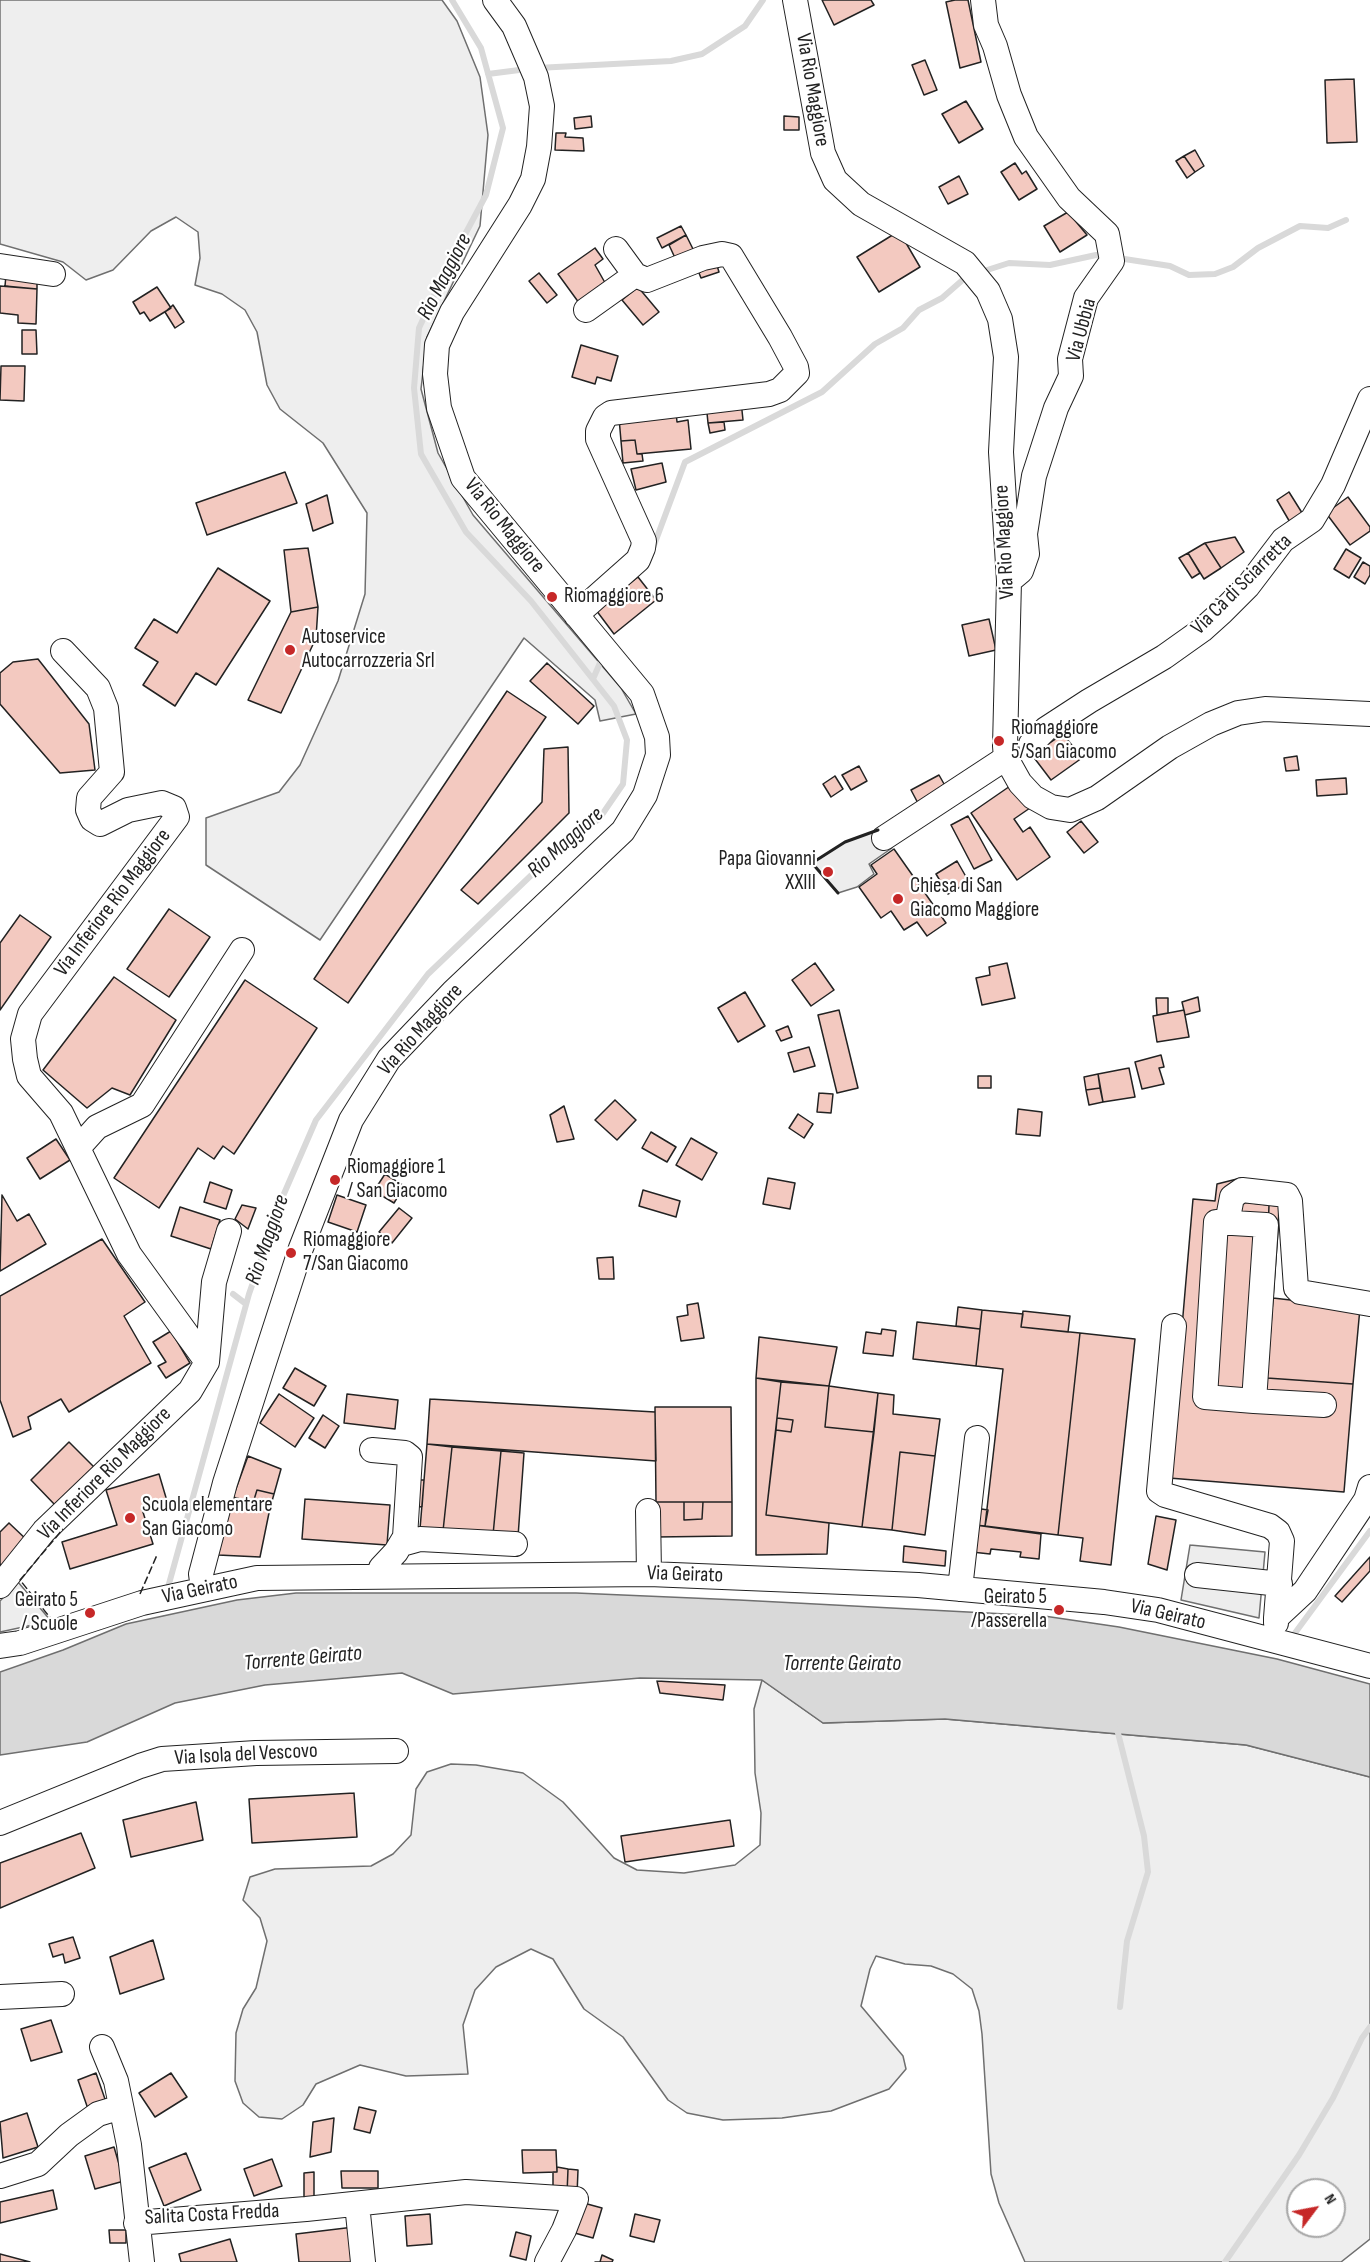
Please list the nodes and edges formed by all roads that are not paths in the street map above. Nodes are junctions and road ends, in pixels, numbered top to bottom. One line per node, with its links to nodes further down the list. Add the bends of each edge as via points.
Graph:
1 (495, 0): 11 (street, Via Rio Maggiore, via 514,26 536,77 542,106 539,147 520,205 452,312 437,345 439,408 463,478)
2 (795, 0): 10 (street, Via Rio Maggiore, via 823,153 835,180 861,204 954,254 983,265 1005,338 1000,452)
3 (983, 0): 10 (street, Via Ubbia, via 986,26 1026,137 1069,198 1107,234 1112,261 1086,298 1070,359 1071,376 1034,476 1024,565)
4 (616, 249): 7 (street)
5 (0, 266): 6 (street)
6 (53, 274)
7 (635, 275): 8 (street); 11 (street, via 652,279 703,258 731,256 780,336 797,373 780,390 769,394 611,413 605,417 598,439 644,548 638,560)
8 (586, 310)
9 (1370, 399): 14 (street, Via Cà di Sciarretta, via 1333,485 1312,520 1283,540 1229,605 1164,657 1089,701)
10 (1009, 581): 15 (street, Via Rio Maggiore)
11 (576, 615): 38 (street, Via Rio Maggiore, via 642,694 657,737 658,755 652,776 636,813 623,831 453,992 389,1059 351,1120 301,1248 225,1483)
12 (63, 651): 18 (street, Via Inferiore Rio Maggiore, via 98,688 106,708 112,772 89,798 92,819 100,824 128,810 162,803 174,808 177,818 30,1014 23,1039 29,1076 61,1113)
13 (1370, 714): 15 (street, via 1265,709 1238,713 1170,747 1097,798 1070,810 1051,807 1034,797 1020,783)
14 (1031, 744)
15 (1006, 758): 16 (street)
16 (884, 838)
17 (242, 950): 18 (street, via 142,1105 97,1127)
18 (78, 1148): 23 (street, Via Inferiore Rio Maggiore, via 129,1254)
19 (1227, 1223): 21 (street, via 1232,1197 1242,1190 1287,1195 1296,1288 1300,1292); 24 (street, via 1266,1225); 24 (street, via 1216,1222 1205,1397)
20 (229, 1231): 23 (street, Via Inferiore Rio Maggiore, via 214,1282)
21 (1370, 1304)
22 (1174, 1326): 35 (street, via 1159,1491 1270,1526 1278,1532 1282,1541)
23 (207, 1362): 36 (street, Via Inferiore Rio Maggiore, via 190,1391 44,1531)
24 (1254, 1401): 25 (street)
25 (1324, 1405)
26 (977, 1438): 37 (street)
27 (372, 1450): 30 (street, via 405,1453 410,1457)
28 (1370, 1487): 39 (street, via 1366,1500 1305,1591)
29 (648, 1511): 32 (street)
30 (402, 1544): 31 (street, via 420,1539); 34 (street, via 381,1568)
31 (515, 1544)
32 (649, 1574): 34 (street, Via Geirato); 37 (street, Via Geirato)
33 (1197, 1575): 35 (street)
34 (379, 1576): 38 (street, Via Geirato, via 257,1578)
35 (1280, 1584): 39 (street)
36 (0, 1586)
37 (960, 1588): 39 (street, Via Geirato, via 1104,1602)
38 (197, 1590): 40 (street, Via Geirato)
39 (1274, 1629): 41 (street, Via Geirato)
40 (0, 1646)
41 (1370, 1666)
42 (396, 1751): 43 (street, Via Isola del Vescovo, via 256,1752 162,1759)
43 (0, 1823)
44 (62, 1994): 45 (street)
45 (0, 1997)
46 (102, 2047): 47 (street, Salita Costa Fredda, via 116,2081)
47 (121, 2107): 48 (street, via 98,2114 38,2164); 50 (street, Salita Costa Fredda, via 129,2145)
48 (0, 2176)
49 (357, 2204): 50 (street, Salita Costa Fredda); 52 (street); 53 (street, Salita Costa Fredda, via 466,2192 576,2199)
50 (136, 2223): 51 (street)
51 (142, 2262)
52 (363, 2262)
53 (546, 2262)

